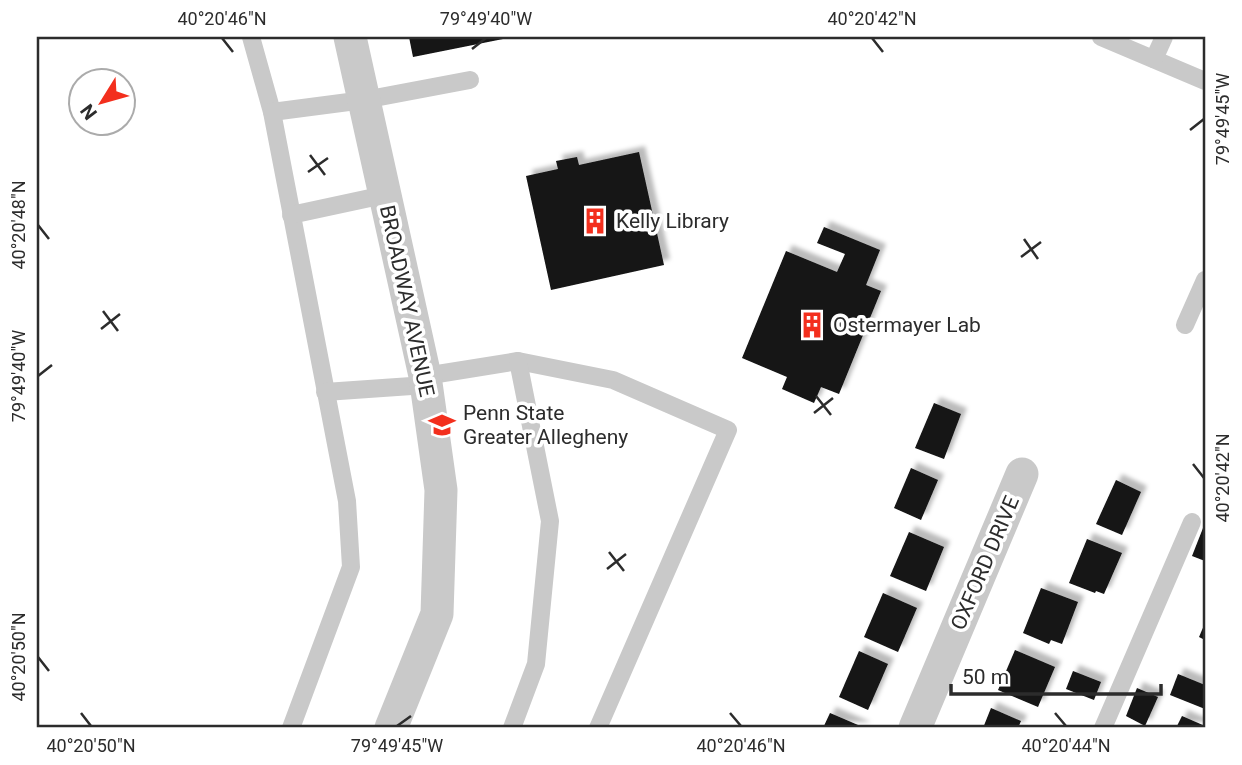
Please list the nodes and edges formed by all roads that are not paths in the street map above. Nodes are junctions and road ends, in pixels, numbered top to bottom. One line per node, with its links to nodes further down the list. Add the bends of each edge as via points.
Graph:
1 (251, 37): 9 (lane)
2 (350, 37): 8 (street, BROADWAY AVENUE)
3 (1101, 37): 5 (lane)
4 (1164, 37): 5 (lane)
5 (1154, 59): 7 (lane)
6 (470, 80): 8 (lane)
7 (1205, 81)
8 (363, 100): 9 (lane); 10 (street, BROADWAY AVENUE)
9 (272, 112): 11 (lane)
10 (384, 195): 11 (lane); 15 (street, BROADWAY AVENUE)
11 (291, 215): 16 (lane)
12 (1205, 280): 13 (lane)
13 (1185, 325)
14 (518, 361): 15 (lane); 21 (lane, via 550,521 536,664); 22 (lane, via 613,380 728,429)
15 (426, 380): 16 (lane); 20 (street, BROADWAY AVENUE, via 441,489 437,614)
16 (326, 392): 19 (lane, via 346,501 351,567)
17 (1022, 474): 23 (street, OXFORD DRIVE)
18 (1192, 522): 24 (lane)
19 (290, 728)
20 (391, 728)
21 (512, 728)
22 (598, 728)
23 (915, 728)
24 (1104, 728)

